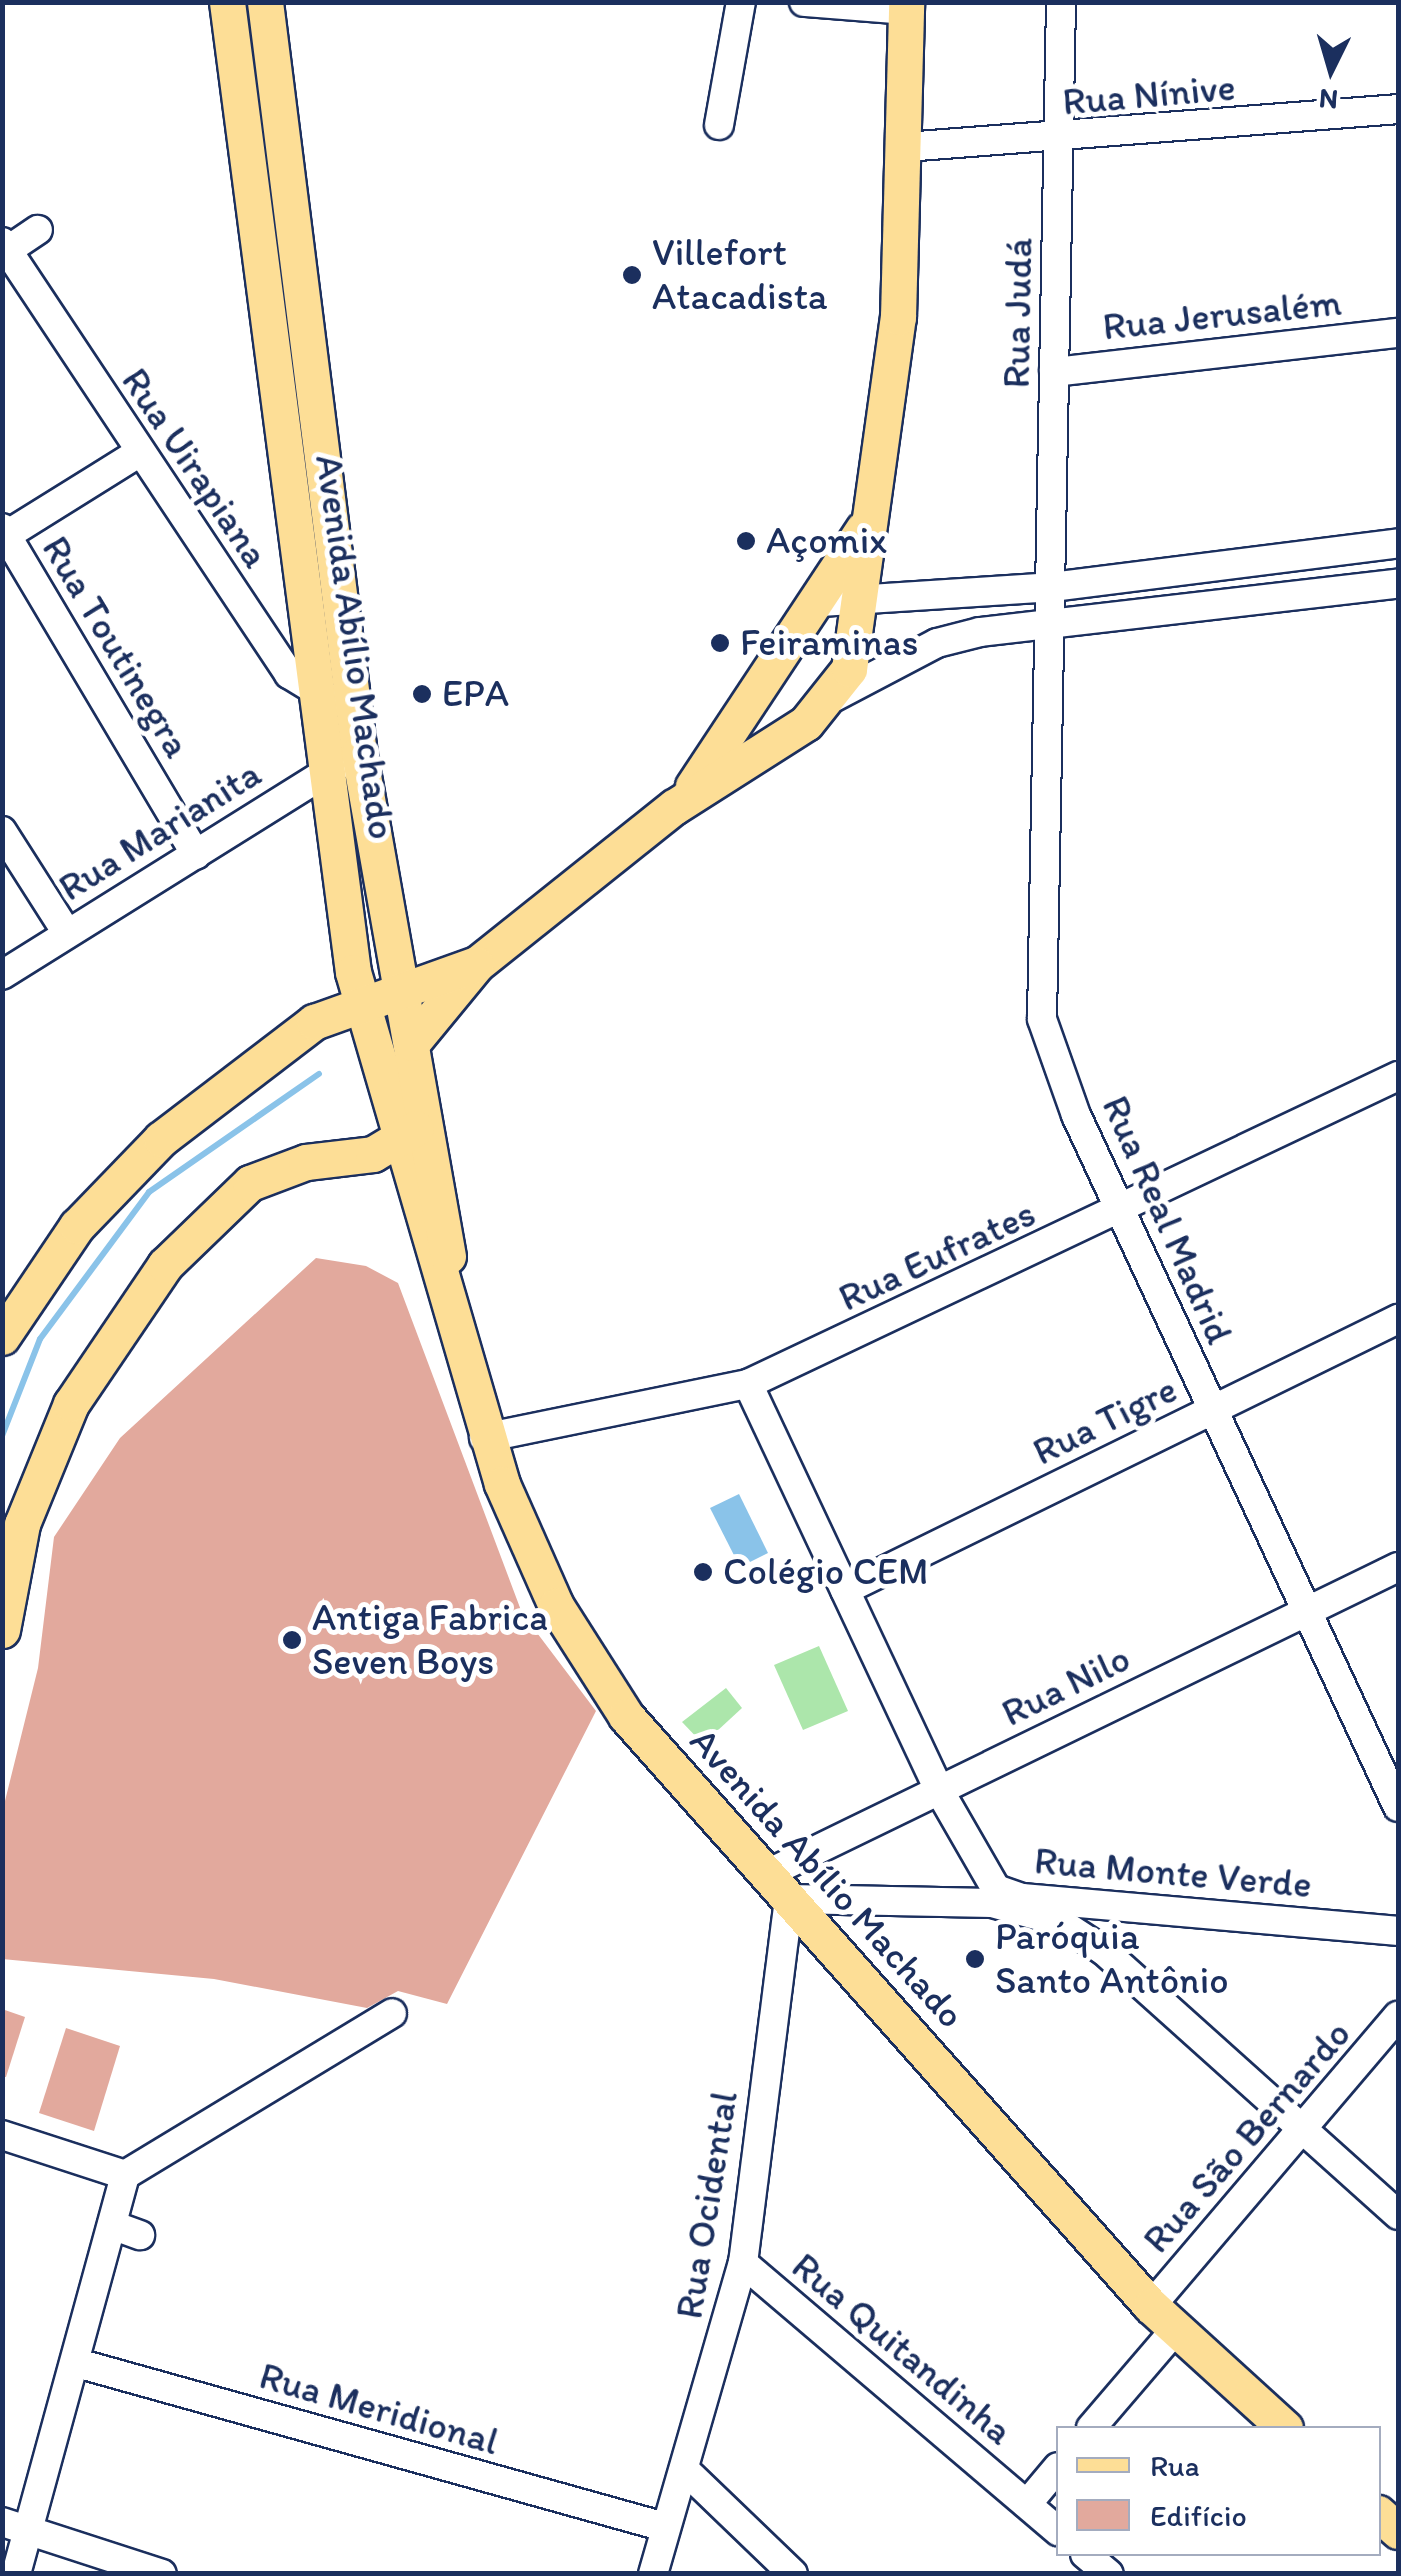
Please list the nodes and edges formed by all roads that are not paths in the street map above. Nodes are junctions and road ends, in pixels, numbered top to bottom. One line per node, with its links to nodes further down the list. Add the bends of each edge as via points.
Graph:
1 (227, 2): 26 (main road, Avenida Abílio Machado)
2 (265, 2): 26 (main road, Avenida Abílio Machado)
3 (740, 2): 8 (street)
4 (804, 2): 6 (street)
5 (1060, 2): 9 (street, Rua Judá)
6 (906, 6): 10 (main road)
7 (1398, 109): 9 (street, Rua Nínive)
8 (720, 125)
9 (1058, 141): 10 (street, Rua Nínive); 14 (street, Rua Judá)
10 (905, 147): 16 (main road, via 894,350)
11 (38, 230): 12 (street)
12 (5, 246): 15 (street, Rua Uirapiana)
13 (1398, 333): 14 (street, Rua Jerusalém)
14 (1054, 372): 20 (street, Rua Judá)
15 (138, 454): 17 (street); 26 (street, Rua Uirapiana, via 289,674)
16 (866, 524): 21 (main road); 22 (main road)
17 (4, 534): 31 (street, Rua Toutinegra)
18 (1398, 542): 20 (street)
19 (1398, 584): 23 (street)
20 (1052, 587): 21 (street); 23 (street, Rua Judá)
21 (866, 598): 22 (street); 25 (main road)
22 (823, 602): 24 (main road)
23 (1052, 624): 25 (street, via 937,643); 42 (street, Rua Real Madrid, via 1042,1019)
24 (775, 672): 27 (main road, via 783,702); 29 (main road)
25 (834, 697): 27 (main road)
26 (336, 699): 28 (main road, Avenida Abílio Machado)
27 (806, 723): 29 (main road)
28 (344, 762): 31 (street, Rua Marianita); 32 (main road, Avenida Abílio Machado); 36 (main road, Avenida Abílio Machado)
29 (680, 803): 34 (main road)
30 (2, 830): 33 (street)
31 (196, 855): 33 (street, Rua Marianita)
32 (387, 932): 34 (main road, via 436,962); 37 (main road, Avenida Abílio Machado)
33 (67, 933): 35 (street, Rua Marianita)
34 (477, 964): 37 (main road); 38 (main road)
35 (2, 975)
36 (357, 985): 37 (main road); 41 (main road, Avenida Abílio Machado); 45 (main road, via 161,1139 77,1226)
37 (396, 994): 38 (main road, Avenida Abílio Machado)
38 (412, 1043): 40 (main road, Avenida Abílio Machado)
39 (1398, 1076): 42 (street, Rua Eufrates)
40 (424, 1104): 41 (main road, via 420,1123); 43 (main road, Avenida Abílio Machado)
41 (398, 1143): 43 (main road, Avenida Abílio Machado); 52 (main road, via 250,1182 166,1265 70,1404 22,1524)
42 (1123, 1212): 46 (street, Rua Eufrates); 47 (street, Rua Real Madrid)
43 (450, 1292): 48 (main road, Avenida Abílio Machado)
44 (1398, 1319): 47 (street, Rua Tigre)
45 (2, 1338)
46 (748, 1384): 48 (street, Rua Eufrates); 50 (street, Rua Monte Verde)
47 (1211, 1411): 50 (street, Rua Tigre); 51 (street, Rua Real Madrid)
48 (484, 1438): 55 (main road, Avenida Abílio Machado, via 556,1606 616,1700)
49 (1398, 1567): 51 (street, Rua Nilo)
50 (845, 1590): 53 (street, Rua Monte Verde)
51 (1307, 1610): 53 (street, Rua Nilo); 54 (street, Rua Real Madrid)
52 (2, 1630)
53 (939, 1790): 55 (street, Rua Nilo); 56 (street, Rua Monte Verde, via 988,1880 1022,1898)
54 (1398, 1807)
55 (778, 1886): 60 (street, via 1041,1914 1080,1933); 65 (street, Rua Ocidental); 66 (main road, Avenida Abílio Machado)
56 (1398, 1930)
57 (392, 2013): 61 (street)
58 (1398, 2016): 60 (street, Rua São Bernardo)
59 (2, 2135): 61 (street)
60 (1305, 2136): 62 (street); 66 (street, Rua São Bernardo)
61 (124, 2175): 63 (street)
62 (1398, 2215)
63 (112, 2225): 64 (street); 67 (street)
64 (140, 2235)
65 (743, 2263): 70 (street, Rua Ocidental); 72 (street, Rua Quitandinha)
66 (1164, 2318): 68 (street, Rua São Bernardo); 69 (main road, Avenida Abílio Machado)
67 (77, 2363): 74 (street, Rua Meridional); 76 (street)
68 (1092, 2426)
69 (1283, 2426)
70 (684, 2469): 74 (street, Rua Ocidental); 81 (street)
71 (1056, 2469): 72 (street)
72 (1027, 2504): 75 (street, Rua Quitandinha)
73 (2, 2522): 76 (street)
74 (661, 2526): 80 (street, Rua Ocidental)
75 (1056, 2529)
76 (30, 2530): 78 (street); 79 (street)
77 (1087, 2556): 82 (street)
78 (16, 2574)
79 (162, 2574)
80 (652, 2574)
81 (794, 2574)
82 (1108, 2574)

